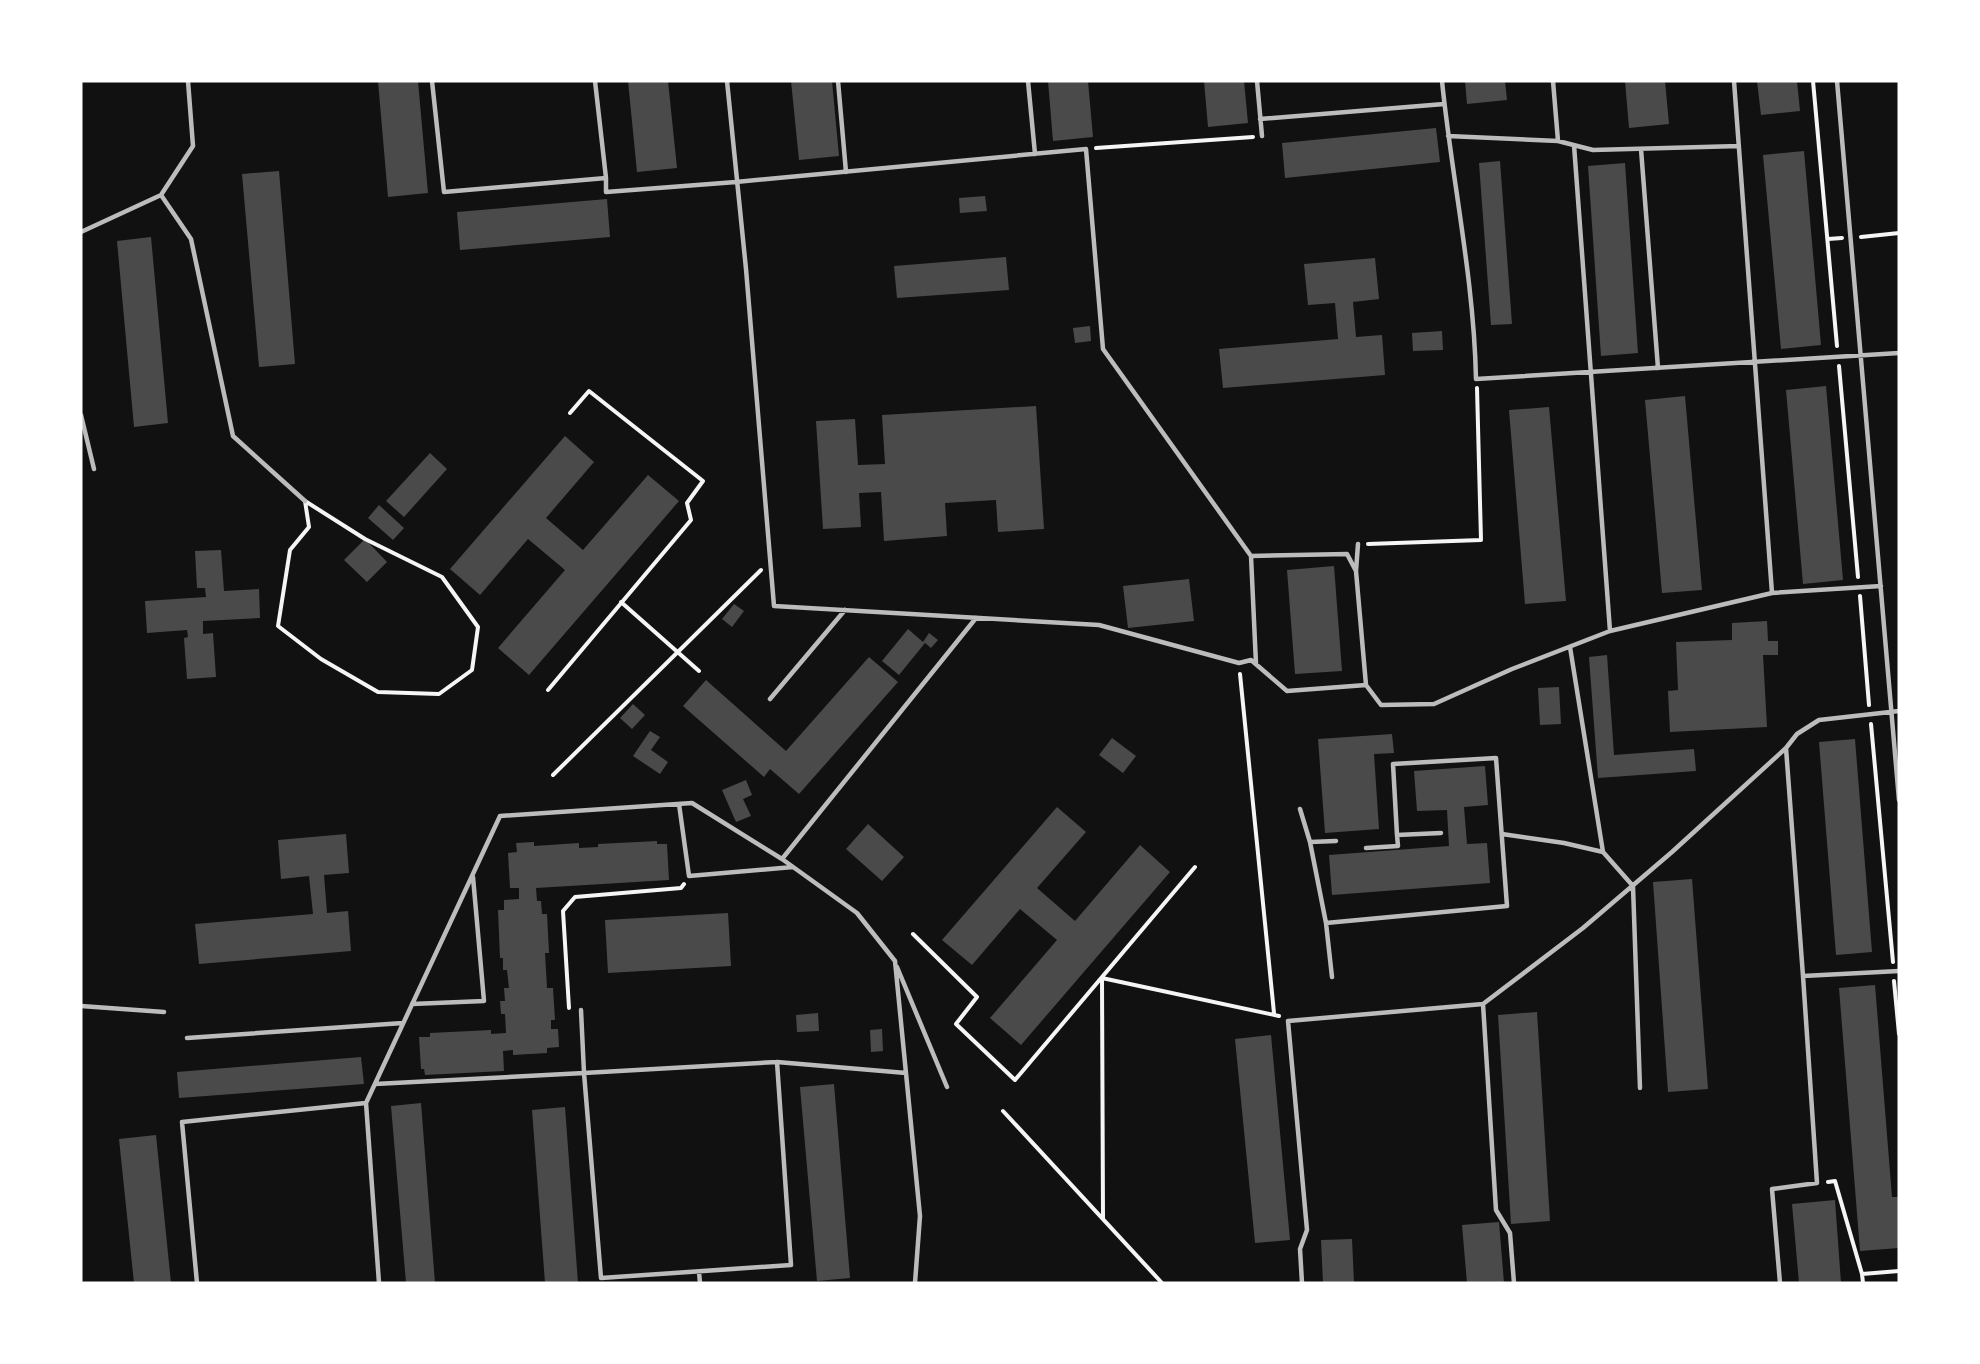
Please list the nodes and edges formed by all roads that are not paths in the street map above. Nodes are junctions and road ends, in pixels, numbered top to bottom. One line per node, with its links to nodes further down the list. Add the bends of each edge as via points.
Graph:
1 (188, 81): 24 (lane, via 193,146)
2 (432, 81): 22 (lane, via 444,192)
3 (595, 81): 22 (lane)
4 (727, 81): 23 (lane)
5 (838, 81): 21 (lane)
6 (1028, 81): 20 (lane)
7 (1257, 81): 13 (lane)
8 (1442, 81): 12 (lane)
9 (1553, 81): 16 (lane)
10 (1734, 81): 18 (lane)
11 (1837, 81): 27 (lane)
12 (1444, 104): 13 (lane); 15 (lane)
13 (1260, 118): 14 (lane)
14 (1262, 136)
15 (1448, 136): 16 (lane); 30 (lane, via 1476,351 1476,379)
16 (1558, 141): 17 (lane)
17 (1574, 145): 19 (lane, via 1593,150); 30 (lane)
18 (1739, 146): 19 (lane); 28 (lane)
19 (1641, 149): 29 (lane)
20 (1035, 154): 21 (lane); 35 (lane, via 1086,149 1103,349)
21 (846, 172): 23 (lane)
22 (606, 178): 23 (lane, via 606,192)
23 (736, 182): 39 (lane, via 774,606)
24 (161, 195): 25 (lane); 33 (lane, via 191,239 233,436)
25 (81, 232)
26 (1899, 353): 27 (lane)
27 (1862, 355): 28 (lane); 37 (lane)
28 (1755, 362): 29 (lane); 38 (lane)
29 (1658, 368): 30 (lane)
30 (1591, 372): 41 (lane)
31 (81, 415): 32 (lane)
32 (94, 469)
33 (305, 501)
34 (1358, 544): 36 (lane)
35 (1251, 556): 36 (lane, via 1347,554); 43 (lane)
36 (1356, 571): 44 (lane)
37 (1881, 586): 38 (lane); 47 (lane)
38 (1772, 593): 41 (lane)
39 (845, 610): 40 (lane); 45 (lane)
40 (976, 618): 43 (lane, via 1098,625 1239,663 1251,660); 59 (lane)
41 (1610, 631): 42 (lane)
42 (1570, 647): 44 (lane, via 1434,704 1381,705); 58 (lane)
43 (1256, 665): 44 (lane, via 1287,691)
44 (1366, 685)
45 (770, 699)
46 (1899, 711): 47 (lane)
47 (1891, 712): 48 (lane, via 1819,720 1797,734); 49 (lane)
48 (1786, 748): 62 (lane); 66 (lane)
49 (1899, 800)
50 (679, 804): 59 (lane, via 692,804); 60 (lane, via 689,876); 61 (lane, via 500,816)
51 (1300, 809): 56 (lane)
52 (1442, 832): 54 (lane)
53 (1502, 834): 54 (lane, via 1496,758 1393,764); 58 (lane); 63 (lane, via 1507,906)
54 (1397, 836): 57 (lane, via 1398,846)
55 (1336, 841): 56 (lane)
56 (1310, 842): 63 (lane)
57 (1366, 848)
58 (1603, 852): 62 (lane)
59 (782, 859): 60 (lane)
60 (793, 867): 64 (lane, via 857,913)
61 (473, 874): 68 (lane); 68 (lane, via 483,1001)
62 (1633, 886): 69 (lane); 80 (lane)
63 (1326, 923): 67 (lane)
64 (895, 961): 77 (lane); 79 (lane)
65 (1896, 971): 66 (lane)
66 (1803, 976): 89 (lane, via 1817,1183 1772,1189)
67 (1332, 977)
68 (412, 1004): 73 (lane)
69 (1483, 1004): 87 (lane, via 1288,1021 1307,1230 1300,1248); 88 (lane, via 1496,1210 1510,1233)
70 (81, 1006): 72 (lane)
71 (581, 1010): 76 (lane)
72 (164, 1012)
73 (403, 1023): 74 (lane); 78 (lane)
74 (187, 1038)
75 (777, 1062): 76 (lane); 77 (lane); 82 (lane, via 791,1265)
76 (584, 1073): 78 (lane); 82 (lane, via 601,1278)
77 (906, 1073): 86 (lane, via 920,1216)
78 (375, 1084): 81 (lane)
79 (947, 1087)
80 (1640, 1088)
81 (366, 1102): 83 (lane, via 182,1122); 84 (lane)
82 (699, 1272): 85 (lane)
83 (197, 1283)
84 (379, 1283)
85 (700, 1283)
86 (915, 1283)
87 (1302, 1283)
88 (1514, 1283)
89 (1780, 1283)

